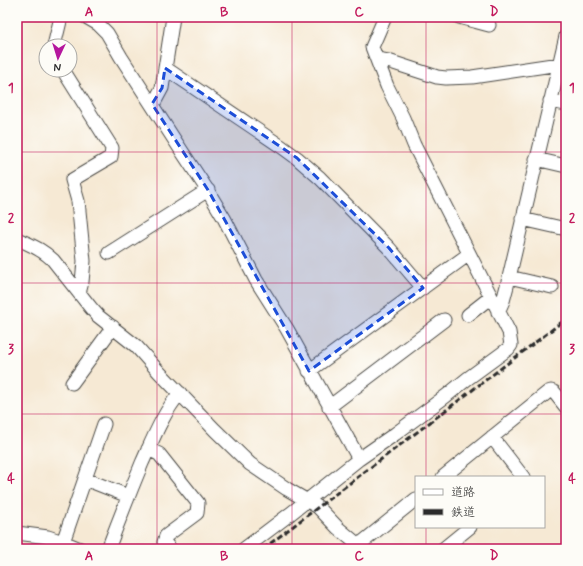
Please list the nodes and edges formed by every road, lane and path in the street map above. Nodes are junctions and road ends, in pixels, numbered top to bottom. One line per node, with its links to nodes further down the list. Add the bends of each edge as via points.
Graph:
1 (61, 17): 8 (street)
2 (86, 17): 14 (street, via 103,28)
3 (173, 17): 11 (street)
4 (385, 17): 9 (street, via 372,47)
5 (459, 17): 6 (street)
6 (489, 25)
7 (566, 36): 10 (street)
8 (56, 38)
9 (377, 59): 10 (street, via 446,78 472,77); 23 (street, via 414,145)
10 (562, 63): 13 (street)
11 (165, 68): 14 (street, via 162,88); 26 (street, via 303,163 389,248)
12 (68, 78): 27 (street, via 112,148 111,157 72,180 78,201 84,260)
13 (550, 101): 15 (street); 16 (street)
14 (152, 104): 18 (street)
15 (566, 104)
16 (536, 159): 17 (street); 19 (street)
17 (566, 166)
18 (208, 190): 22 (street); 33 (street)
19 (522, 219): 20 (street); 24 (street)
20 (566, 229)
21 (17, 239): 27 (street, via 48,255)
22 (109, 253)
23 (469, 254): 26 (street); 28 (street)
24 (509, 277): 25 (street); 29 (street)
25 (552, 287)
26 (423, 288): 33 (street)
27 (79, 293): 32 (street, via 98,316)
28 (491, 298): 29 (street); 30 (street)
29 (498, 312): 41 (street, via 510,337 508,349)
30 (468, 315)
31 (444, 320): 36 (street)
32 (113, 327): 34 (street); 35 (street, via 136,346)
33 (309, 371): 36 (street)
34 (72, 383)
35 (180, 393): 40 (street, via 171,404); 46 (street, via 250,464)
36 (329, 407): 41 (street)
37 (566, 407): 39 (street, via 554,392 548,392)
38 (104, 424): 44 (street)
39 (492, 437): 42 (street); 43 (street)
40 (148, 449): 45 (street); 54 (street, via 159,454 198,503 197,512 166,536 164,542)
41 (359, 459): 46 (street)
42 (444, 476)
43 (522, 476)
44 (85, 479): 45 (street); 50 (street)
45 (128, 496): 53 (street)
46 (307, 500): 51 (street); 55 (street)
47 (415, 500): 51 (street)
48 (469, 528): 56 (street)
49 (17, 533): 50 (street, via 48,537)
50 (63, 542): 52 (street)
51 (361, 547)
52 (80, 549)
53 (108, 549)
54 (170, 549)
55 (244, 549)
56 (443, 549)

